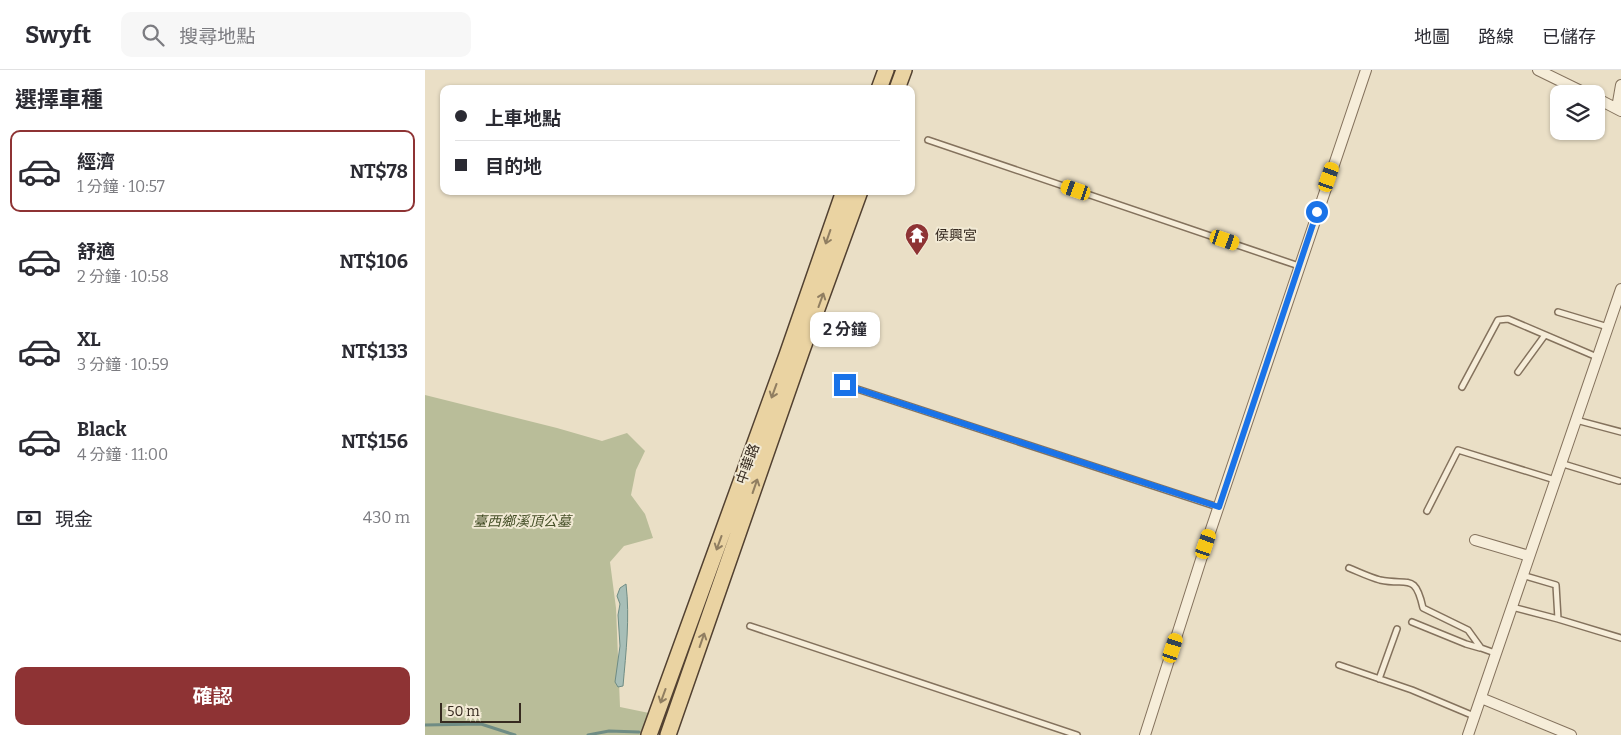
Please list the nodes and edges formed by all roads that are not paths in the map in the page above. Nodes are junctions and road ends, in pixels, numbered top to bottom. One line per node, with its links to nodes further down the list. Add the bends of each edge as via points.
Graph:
1 (886, 70): 5 (main road)
2 (904, 70): 6 (main road)
3 (1366, 70): 14 (street)
4 (1538, 70): 7 (street)
5 (880, 85)
6 (898, 85)
7 (1569, 85)
8 (1621, 85): 10 (street)
9 (1605, 103): 10 (street)
10 (1619, 110)
11 (928, 140): 14 (lane)
12 (843, 195): 46 (main road, 中華路, one-way to 46)
13 (859, 195): 47 (main road, 中華路, one-way to 13)
14 (1299, 266): 28 (street)
15 (1621, 289): 17 (street)
16 (1558, 312): 17 (lane)
17 (1608, 327): 19 (street)
18 (1545, 334): 19 (lane); 20 (lane); 22 (lane, via 1508,318 1498,320)
19 (1597, 357): 23 (street)
20 (1518, 372)
21 (845, 385): 28 (lane)
22 (1462, 387)
23 (1575, 420): 24 (lane); 25 (street)
24 (1621, 432)
25 (1561, 463): 26 (street); 27 (lane)
26 (1555, 480): 29 (lane, via 1458,450); 31 (street)
27 (1619, 481)
28 (1219, 507): 49 (street)
29 (1427, 511)
30 (1475, 540): 31 (street)
31 (1529, 556): 33 (street)
32 (1349, 568): 40 (lane, via 1379,580 1410,582 1419,590 1423,608 1468,630)
33 (1522, 575): 34 (street); 35 (lane, via 1556,584)
34 (1512, 607): 35 (lane); 41 (street)
35 (1558, 619): 39 (lane)
36 (1412, 622): 40 (lane)
37 (751, 626): 48 (lane)
38 (1397, 629): 43 (lane)
39 (1621, 638)
40 (1481, 648): 41 (lane)
41 (1495, 653): 44 (street)
42 (1339, 665): 43 (lane)
43 (1379, 679): 45 (lane)
44 (1481, 698): 45 (street); 51 (street)
45 (1475, 716): 50 (street)
46 (649, 735)
47 (668, 735)
48 (1077, 735)
49 (1145, 735)
50 (1468, 735)
51 (1571, 735)

